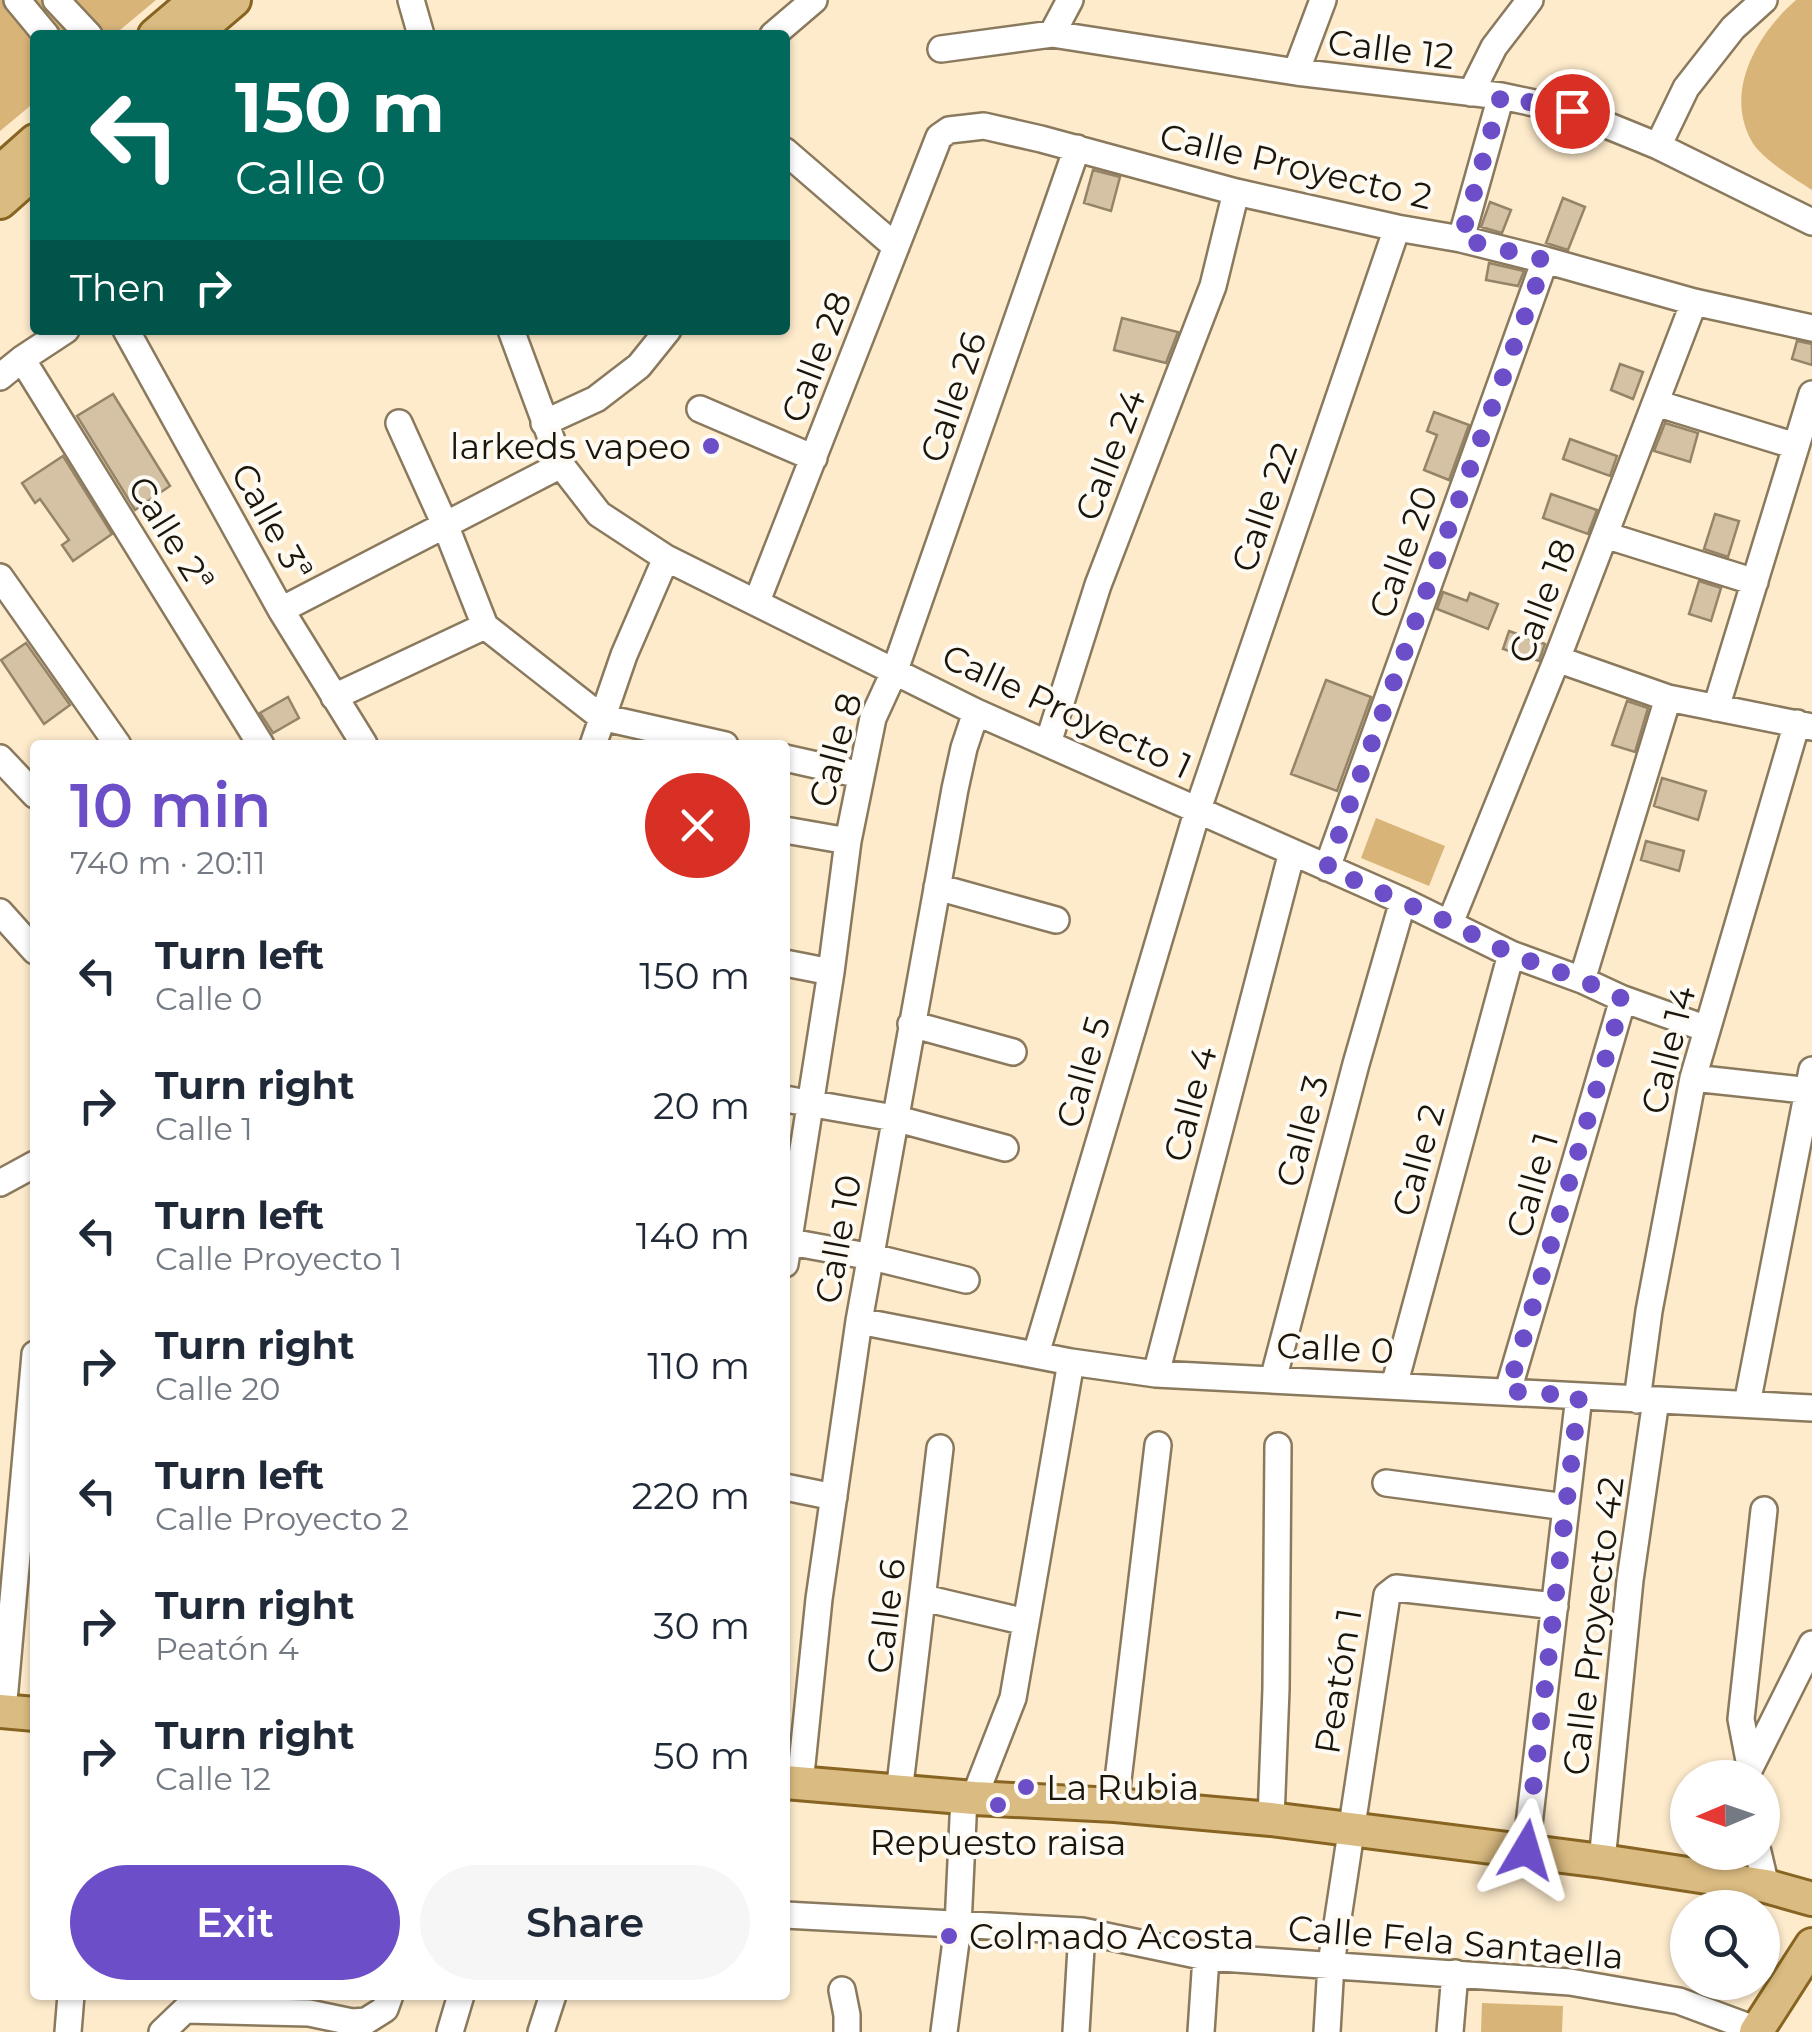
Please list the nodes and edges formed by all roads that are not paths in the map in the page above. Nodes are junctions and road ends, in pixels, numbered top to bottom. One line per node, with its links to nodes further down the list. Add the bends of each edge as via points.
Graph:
1 (17, 0): 11 (street)
2 (57, 0): 12 (street)
3 (234, 0): 10 (main road)
4 (411, 0): 14 (street)
5 (814, 0): 15 (street)
6 (1070, 0): 16 (street)
7 (1323, 0): 18 (street)
8 (1530, 0): 19 (street)
9 (1764, 0): 23 (street, via 1686,88)
10 (201, 24): 13 (main road)
11 (42, 30)
12 (84, 30)
13 (176, 30)
14 (420, 30)
15 (779, 30)
16 (1052, 34): 17 (street, Calle 12); 18 (street, Calle 12)
17 (940, 49)
18 (1296, 72): 19 (street, Calle 12)
19 (1471, 94): 20 (street, Calle 12)
20 (1501, 96): 23 (street, Calle 12, via 1572,111); 32 (street)
21 (939, 137): 24 (street, Calle Proyecto 2, via 984,126); 33 (street, Calle 28)
22 (30, 145): 26 (main road)
23 (1658, 146): 30 (street, Calle 12)
24 (1076, 148): 28 (street, Calle Proyecto 2); 60 (street, Calle 26)
25 (790, 155): 33 (street)
26 (0, 172)
27 (30, 176): 29 (main road)
28 (1236, 192): 31 (street, Calle Proyecto 2); 72 (street, Calle 24, via 1212,286 1098,585)
29 (0, 202)
30 (1812, 222)
31 (1397, 228): 32 (street, Calle Proyecto 2); 77 (street, Calle 22)
32 (1461, 239): 34 (street, Calle Proyecto 2)
33 (896, 247): 49 (street, Calle 28)
34 (1545, 260): 35 (street, Calle Proyecto 2); 81 (street, Calle 20)
35 (1694, 302): 36 (street, Calle Proyecto 2); 44 (street, Calle 18)
36 (1812, 328)
37 (58, 335): 41 (street)
38 (129, 335): 57 (street, Calle 3ª)
39 (513, 335): 47 (street, Calle Proyecto 1)
40 (664, 335): 47 (street, via 610,388)
41 (22, 359): 42 (street); 68 (street, Calle 2ª)
42 (0, 377)
43 (1812, 394): 48 (street)
44 (1656, 403): 48 (street); 52 (street, Calle 18)
45 (700, 409): 49 (street)
46 (399, 423): 51 (street)
47 (544, 423): 50 (street, Calle Proyecto 1)
48 (1796, 446): 55 (street)
49 (814, 458): 56 (street, Calle 28)
50 (561, 465): 51 (street); 53 (street, Calle Proyecto 1, via 598,514)
51 (446, 527): 57 (street); 58 (street)
52 (1605, 534): 55 (street); 59 (street, Calle 18)
53 (666, 558): 56 (street, Calle Proyecto 1); 65 (street)
54 (0, 577): 67 (street)
55 (1755, 582): 63 (street)
56 (757, 601): 60 (street, Calle Proyecto 1)
57 (280, 610): 61 (street, Calle 3ª)
58 (485, 626): 61 (street); 65 (street)
59 (1557, 659): 62 (street); 85 (street, Calle 18)
60 (895, 670): 64 (street, Calle Proyecto 1); 75 (street, Calle 8, via 873,718)
61 (334, 697): 69 (street, Calle 3ª)
62 (1668, 698): 63 (street); 91 (street)
63 (1716, 708): 66 (street)
64 (976, 712): 72 (street, Calle Proyecto 1); 82 (street, Calle 10)
65 (601, 718): 70 (street); 71 (street)
66 (1805, 725): 94 (street, Calle 14)
67 (114, 740)
68 (258, 740)
69 (361, 740)
70 (594, 740)
71 (701, 740)
72 (1048, 743): 77 (street, Calle Proyecto 1)
73 (0, 758): 76 (street)
74 (790, 759): 75 (street)
75 (861, 776): 79 (street, Calle 8)
76 (30, 790)
77 (1198, 809): 80 (street, Calle Proyecto 1); 108 (street, Calle 5)
78 (790, 831): 79 (street)
79 (848, 841): 90 (street, Calle 8)
80 (1292, 852): 81 (street, Calle Proyecto 1); 110 (street, Calle 4)
81 (1327, 868): 83 (street, Calle Proyecto 1)
82 (936, 887): 84 (street); 93 (street, Calle 10)
83 (1403, 901): 85 (street, Calle Proyecto 1); 111 (street, Calle 3)
84 (1056, 920)
85 (1450, 923): 88 (street, Calle Proyecto 1)
86 (4, 926): 87 (street)
87 (30, 947)
88 (1511, 954): 91 (street, Calle Proyecto 1); 112 (street, Calle 2)
89 (790, 964): 90 (street)
90 (831, 972): 98 (street, Calle 8)
91 (1582, 980): 92 (street, Calle Proyecto 1)
92 (1623, 999): 94 (street, Calle Proyecto 1); 113 (street, Calle 1)
93 (911, 1024): 95 (street); 99 (street, Calle 10)
94 (1706, 1028): 96 (street, Calle 14)
95 (1013, 1052)
96 (1694, 1078): 97 (street); 115 (street, Calle 14, via 1649,1311)
97 (1810, 1084): 116 (street)
98 (797, 1102): 99 (street); 103 (street, Calle 8)
99 (894, 1118): 100 (street); 105 (street, Calle 10)
100 (1005, 1148)
101 (30, 1168): 102 (street)
102 (0, 1183)
103 (790, 1196)
104 (790, 1249): 105 (street)
105 (872, 1257): 106 (street); 107 (street, Calle 10)
106 (966, 1280)
107 (859, 1321): 108 (street, Calle 0); 124 (street, Calle 10)
108 (1036, 1354): 109 (street, Calle 0)
109 (1071, 1362): 110 (street, Calle 0); 129 (street)
110 (1156, 1374): 111 (street, Calle 0)
111 (1273, 1380): 112 (street, Calle 0)
112 (1394, 1386): 113 (street, Calle 0)
113 (1508, 1391): 114 (street, Calle 0)
114 (1579, 1396): 115 (street, Calle 0); 125 (street)
115 (1647, 1400): 116 (street, Calle 0); 141 (street, Calle Proyecto 42)
116 (1747, 1404): 117 (street, Calle 0)
117 (1812, 1408)
118 (30, 1435): 131 (street)
119 (1158, 1445): 137 (street)
120 (1278, 1446): 138 (street)
121 (940, 1448): 127 (street, Calle 6)
122 (1386, 1483): 125 (street)
123 (790, 1488): 124 (street)
124 (834, 1496): 134 (street, Calle 10)
125 (1566, 1507): 128 (street)
126 (1764, 1510): 132 (street, via 1741,1718)
127 (924, 1598): 129 (street); 135 (street, Calle 6)
128 (1555, 1606): 139 (street, Peatón 1, via 1396,1588 1386,1595); 140 (street)
129 (1026, 1622): 136 (street, via 1013,1698)
130 (1812, 1644): 133 (street)
131 (13, 1712)
132 (1747, 1760)
133 (1755, 1760)
134 (793, 1783): 135 (main road)
135 (900, 1792): 136 (main road)
136 (969, 1798): 137 (main road); 146 (street)
137 (1115, 1805): 138 (main road)
138 (1271, 1819): 139 (main road)
139 (1351, 1828): 140 (main road); 150 (street, Peatón 1)
140 (1526, 1850): 141 (main road)
141 (1602, 1861): 143 (main road)
142 (1762, 1870): 143 (street)
143 (1766, 1886): 144 (main road)
144 (1812, 1899)
145 (790, 1914): 146 (street, Calle Fela Santaella)
146 (958, 1926): 147 (street, Calle Fela Santaella); 164 (street)
147 (1082, 1931): 149 (street, Calle Fela Santaella); 165 (street)
148 (1812, 1945): 158 (main road)
149 (1206, 1957): 150 (street, Calle Fela Santaella); 166 (street)
150 (1331, 1964): 151 (street, Calle Fela Santaella); 167 (street, Peatón 1)
151 (1455, 1973): 158 (street, Calle Fela Santaella, via 1570,1982 1679,2001); 168 (street)
152 (842, 1990): 163 (street)
153 (71, 2000): 159 (street)
154 (388, 2000): 157 (street, via 385,2010 366,2021)
155 (460, 2000): 161 (street)
156 (551, 2000): 162 (street)
157 (306, 2023): 160 (street, via 186,2010)
158 (1757, 2031)
159 (68, 2032)
160 (162, 2032)
161 (450, 2032)
162 (541, 2032)
163 (847, 2032)
164 (944, 2032)
165 (1076, 2032)
166 (1202, 2032)
167 (1327, 2032)
168 (1450, 2032)

